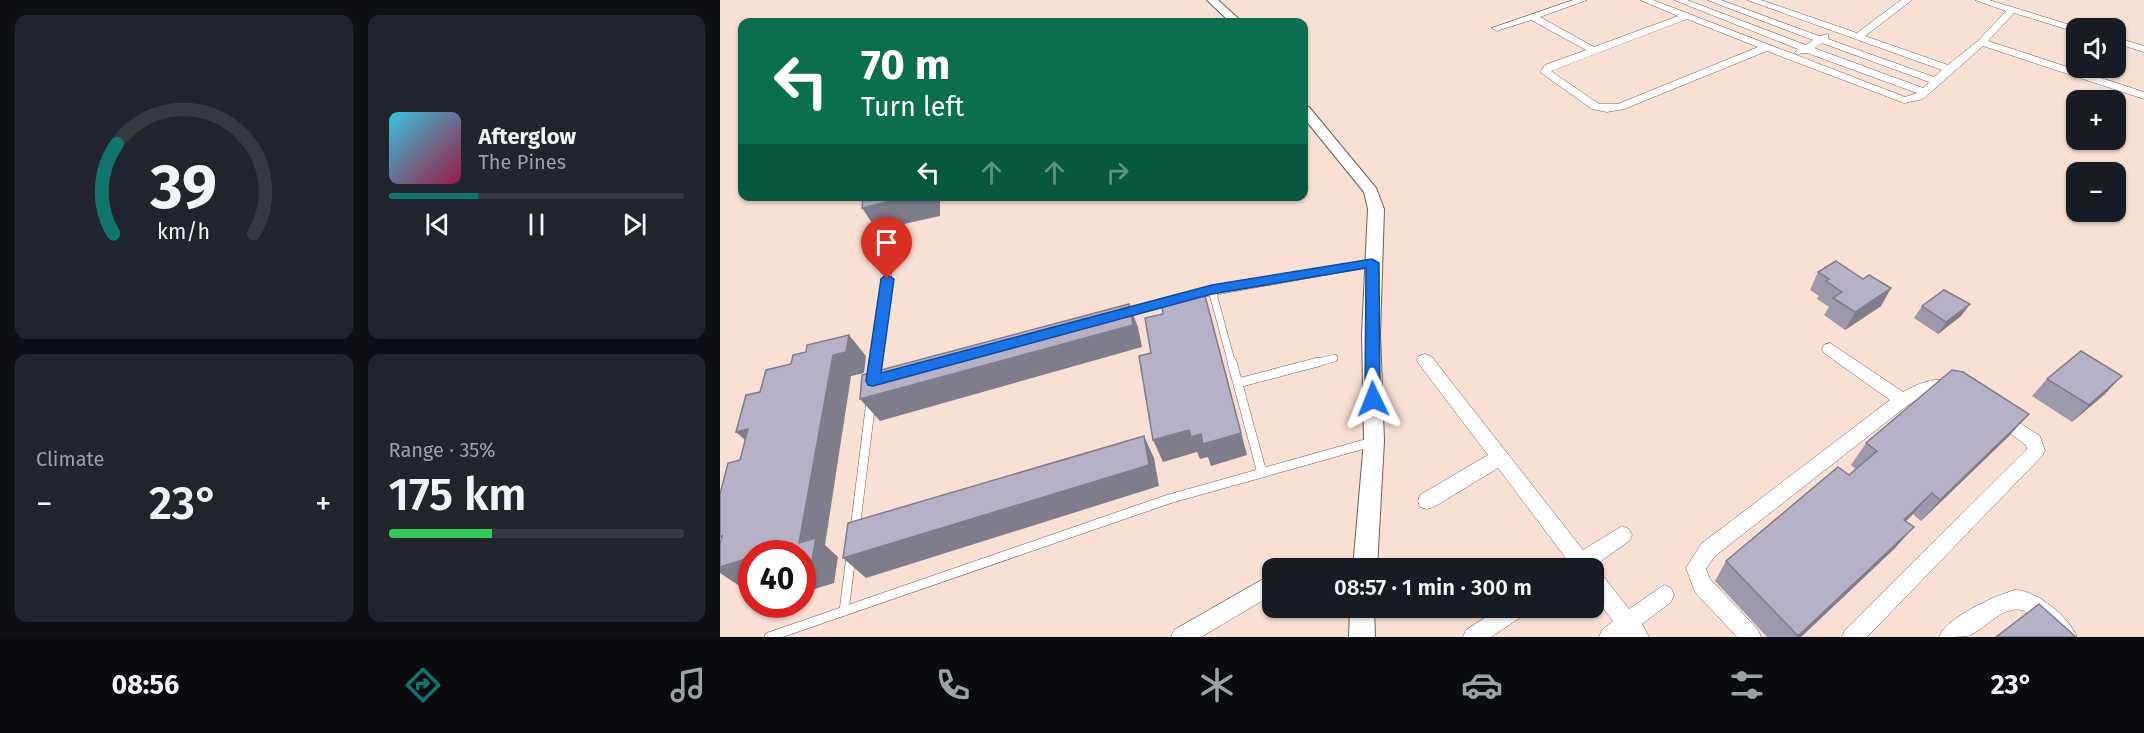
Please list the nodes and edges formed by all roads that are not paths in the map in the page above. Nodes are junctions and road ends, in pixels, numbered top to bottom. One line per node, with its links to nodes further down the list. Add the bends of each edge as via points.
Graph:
1 (1212, 0): 17 (street)
2 (1582, 0): 16 (street)
3 (1645, 0): 15 (street)
4 (1679, 0): 14 (street)
5 (1712, 0): 11 (street)
6 (1740, 0): 11 (street)
7 (1752, 0): 12 (street)
8 (1788, 0): 12 (street)
9 (1907, 0): 22 (street)
10 (1980, 0): 13 (street)
11 (1729, 6): 14 (street); 23 (street)
12 (1775, 8): 21 (street)
13 (2012, 10): 19 (street); 24 (street)
14 (1714, 13): 18 (street); 27 (street)
15 (1687, 16): 18 (street); 29 (street)
16 (1532, 17): 20 (street); 29 (street)
17 (1232, 18)
18 (1698, 20): 26 (street)
19 (2066, 26)
20 (1497, 28)
21 (1836, 30): 22 (street); 23 (street)
22 (1858, 38): 31 (street)
23 (1820, 39): 27 (street); 32 (street)
24 (1982, 42): 31 (street); 34 (street)
25 (2126, 43): 28 (street)
26 (1767, 47): 29 (street, via 1607,109 1588,104 1545,72); 30 (street)
27 (1807, 49): 30 (street); 33 (street)
28 (2144, 49)
29 (1593, 50)
30 (1792, 57): 33 (street, via 1904,100)
31 (1949, 69): 32 (street)
32 (1936, 81): 33 (street)
33 (1924, 92)
34 (2144, 96)
35 (1308, 115): 37 (street, via 1371,191 1376,209)
36 (893, 238): 44 (lane)
37 (1372, 263): 38 (lane); 49 (street)
38 (1212, 290): 39 (lane); 45 (lane)
39 (1111, 317)
40 (1830, 349): 47 (street)
41 (1334, 358): 45 (lane)
42 (1425, 360): 50 (street)
43 (884, 378): 44 (lane)
44 (873, 381): 60 (lane)
45 (1238, 383): 51 (lane)
46 (1966, 395): 47 (street, via 1942,383)
47 (1902, 400): 69 (street, via 1708,550 1696,568 1702,585)
48 (1985, 407): 70 (street, via 2034,441 2037,451)
49 (1374, 441): 51 (lane); 54 (street)
50 (1500, 458): 52 (street); 55 (street)
51 (1262, 473): 60 (lane, via 1168,499)
52 (1427, 501)
53 (1622, 535): 56 (street)
54 (1366, 558)
55 (1574, 558)
56 (1596, 558)
57 (1262, 590): 65 (street)
58 (1604, 595): 63 (street)
59 (1664, 595): 63 (street)
60 (844, 611): 64 (lane)
61 (1362, 618): 66 (street)
62 (1501, 618): 67 (street)
63 (1633, 630): 68 (street)
64 (769, 637)
65 (1181, 637)
66 (1362, 637)
67 (1473, 637)
68 (1608, 637)
69 (1751, 637)
70 (1851, 637)
71 (1948, 637): 72 (street, via 1982,614 2012,601 2025,600)
72 (2067, 637)

